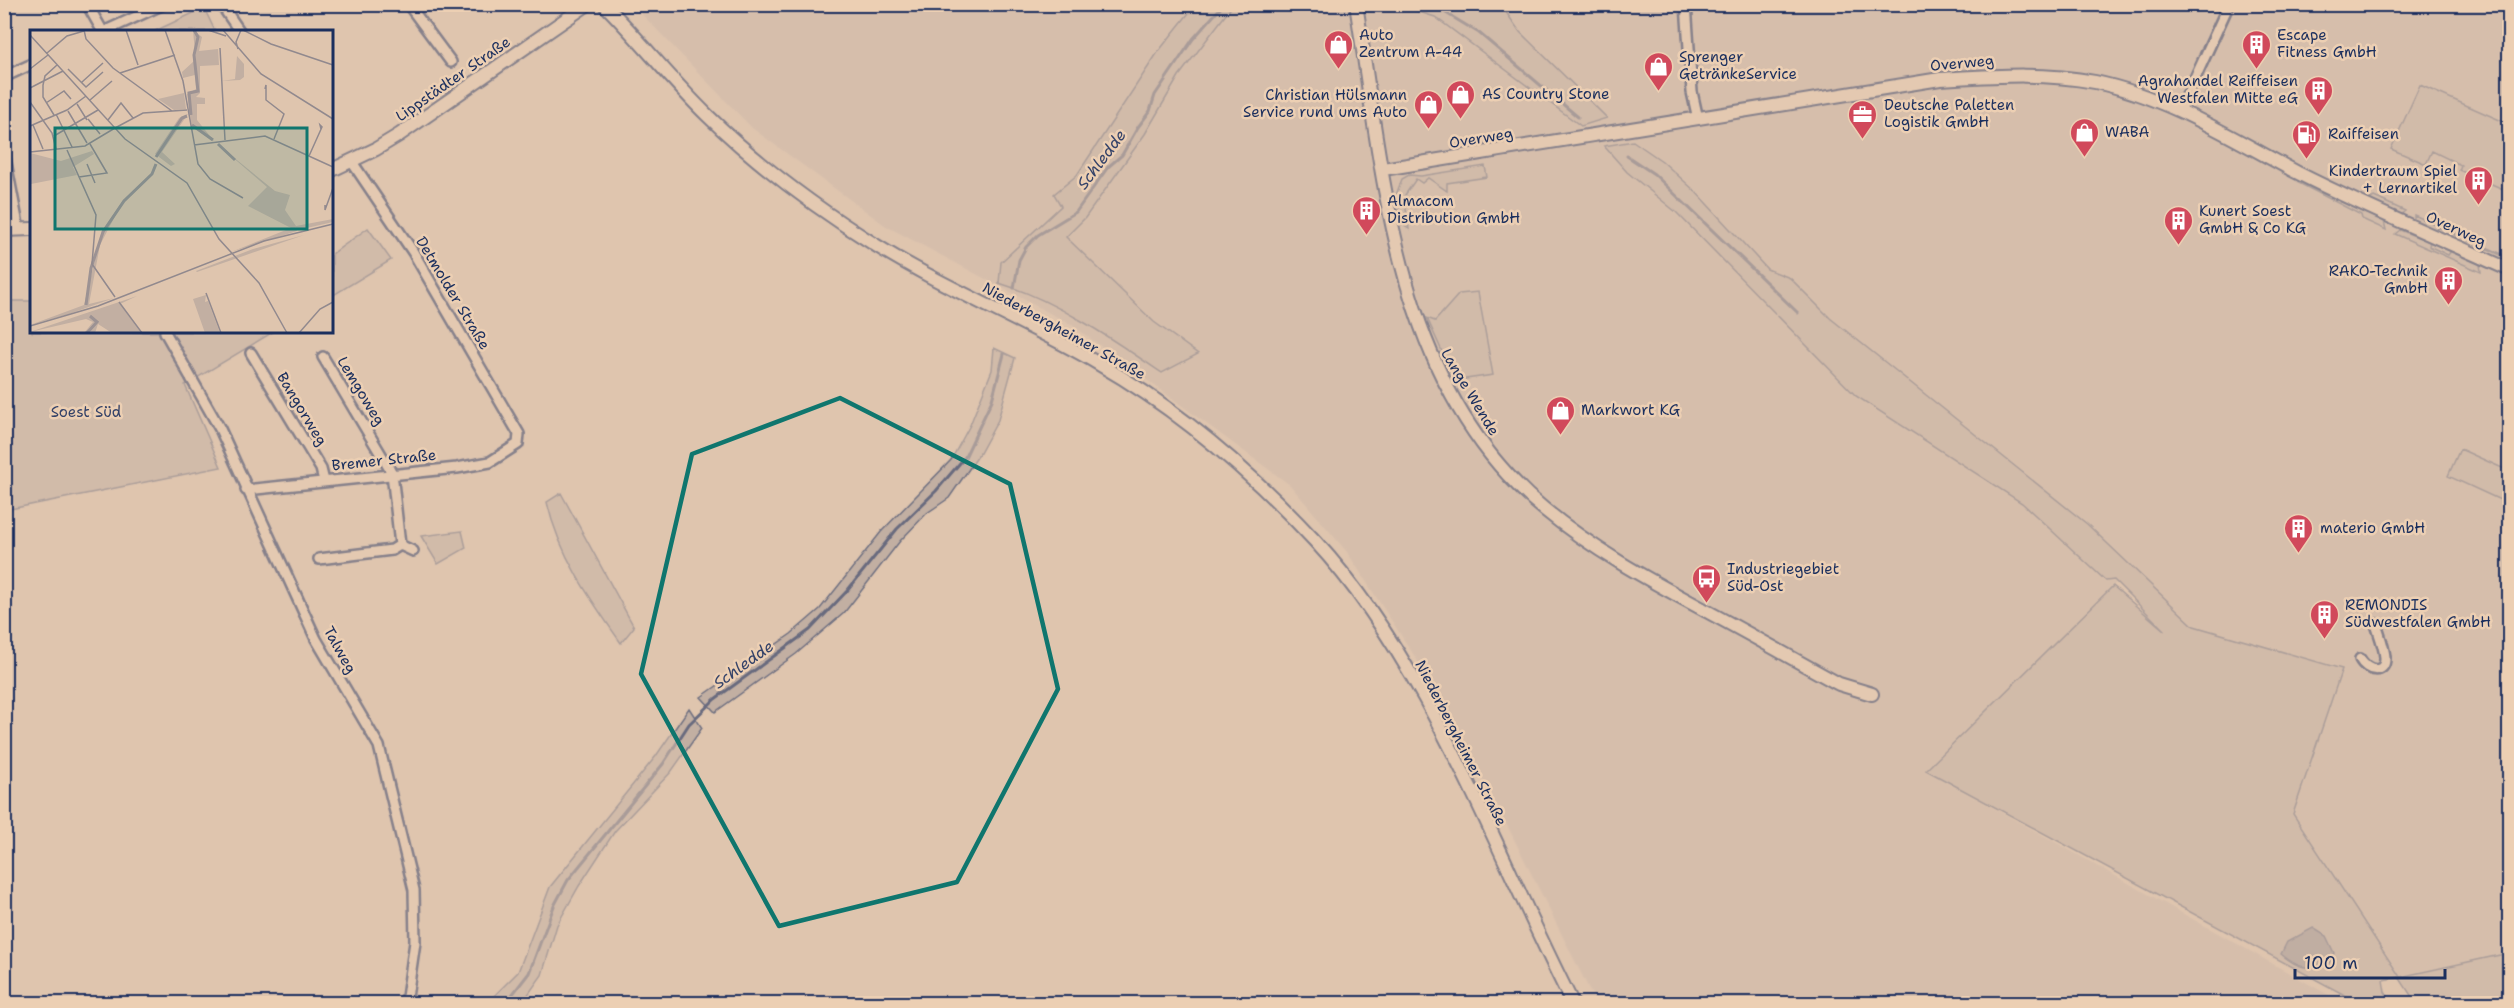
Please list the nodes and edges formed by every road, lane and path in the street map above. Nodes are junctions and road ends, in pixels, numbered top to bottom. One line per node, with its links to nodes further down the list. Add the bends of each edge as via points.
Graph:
1 (87, 4): 10 (street)
2 (164, 4): 11 (street)
3 (221, 4): 12 (street)
4 (408, 4): 13 (street)
5 (588, 4): 19 (street, Lippstädter Straße, via 399,135)
6 (604, 4): 39 (street, Niederbergheimer Straße, via 705,113 796,192 879,247 1098,364 1157,400 1237,463 1278,502 1319,545 1366,605 1414,680)
7 (1356, 4): 21 (street, Lange Wende)
8 (1686, 4): 17 (street, via 1692,92)
9 (2229, 4): 16 (street)
10 (102, 30)
11 (107, 30)
12 (239, 30)
13 (451, 62)
14 (30, 65): 15 (street)
15 (4, 76)
16 (2181, 111): 17 (street, Overweg, via 2096,83 2017,74 1940,79); 24 (street, Overweg, via 2304,175)
17 (1698, 119): 21 (street, Overweg)
18 (4, 152): 22 (street)
19 (352, 162): 20 (street, Lippstädter Straße); 28 (street, Detmolder Straße, via 413,252 519,434)
20 (333, 168)
21 (1383, 169): 37 (street, Lange Wende, via 1403,274 1430,356 1482,443 1519,486 1593,546 1645,579 1839,684)
22 (25, 229): 23 (street)
23 (4, 230)
24 (2510, 270)
25 (166, 333): 31 (street, Talweg, via 220,429)
26 (251, 353): 30 (street, Bangorweg, via 321,469)
27 (323, 357): 29 (street, Lemgoweg)
28 (518, 444): 29 (street, Bremer Straße, via 490,462)
29 (392, 473): 30 (street, Bremer Straße); 32 (street)
30 (324, 481): 31 (street, Bremer Straße)
31 (246, 490): 38 (street, Talweg, via 329,665 369,725 387,771 416,913)
32 (400, 545): 33 (street); 34 (street, via 392,550)
33 (413, 551)
34 (318, 559)
35 (2376, 624): 36 (street, via 2384,663 2373,670)
36 (2360, 659)
37 (1872, 694)
38 (406, 1004)
39 (1573, 1004)

